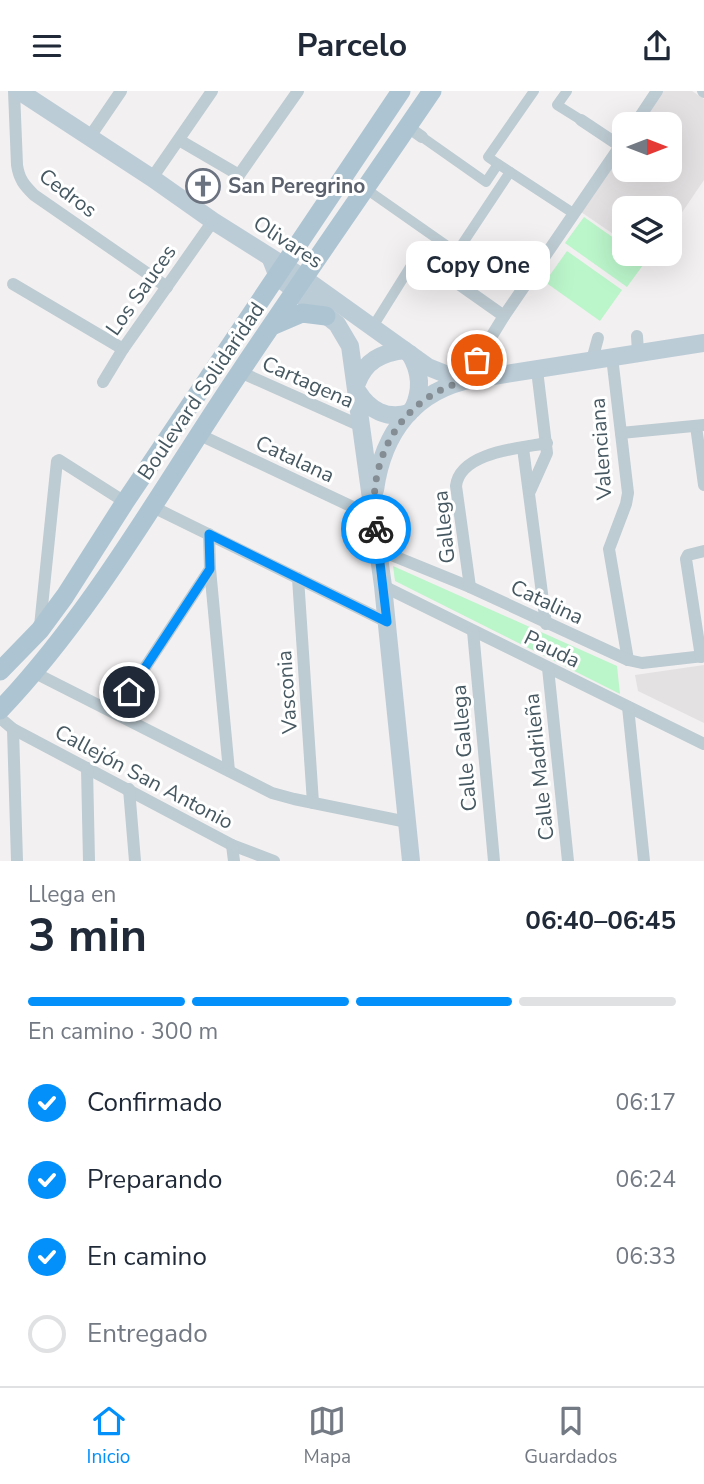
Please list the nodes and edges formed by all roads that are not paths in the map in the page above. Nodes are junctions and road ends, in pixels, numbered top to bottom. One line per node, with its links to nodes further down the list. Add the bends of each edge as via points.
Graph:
1 (121, 91): 14 (street)
2 (212, 91): 15 (street)
3 (298, 91): 15 (street, via 239,175)
4 (401, 91): 24 (main road, Boulevard Solidaridad)
5 (432, 91): 12 (main road, Boulevard Solidaridad)
6 (534, 91): 17 (street, via 488,157)
7 (568, 91): 11 (street, via 557,105)
8 (657, 91): 10 (street)
9 (24, 93): 14 (main road, Olivares); 28 (street, Cedros, via 17,165 23,184)
10 (643, 112)
11 (581, 120): 13 (street)
12 (415, 132): 17 (street, via 486,182); 20 (main road, Boulevard Solidaridad)
13 (612, 137)
14 (89, 138): 19 (main road, Olivares)
15 (179, 140): 19 (street)
16 (612, 157): 21 (street)
17 (498, 164): 18 (street)
18 (510, 172): 21 (street); 23 (street)
19 (152, 177): 22 (main road, Olivares)
20 (366, 189): 23 (street); 27 (main road, Boulevard Solidaridad)
21 (573, 213): 30 (street)
22 (213, 221): 24 (main road, Olivares); 28 (street, Los Sauces)
23 (457, 251): 25 (street)
24 (278, 267): 27 (main road, Olivares); 53 (main road, Boulevard Solidaridad)
25 (443, 273): 30 (street); 32 (street, via 417,256)
26 (13, 284): 35 (street)
27 (300, 285): 29 (main road); 31 (main road, Boulevard Solidaridad); 32 (main road, Olivares)
28 (167, 287): 35 (street, Los Sauces)
29 (327, 316): 31 (main road, via 302,313); 43 (main road, via 348,340)
30 (503, 316): 41 (street)
31 (273, 325): 40 (main road, Boulevard Solidaridad)
32 (372, 327): 36 (main road, Olivares)
33 (598, 338): 38 (street)
34 (704, 343): 37 (main road, via 637,344)
35 (122, 349): 42 (street, Los Sauces)
36 (407, 352): 41 (main road, Olivares, via 438,372); 43 (main road, via 371,360 361,371); 44 (main road, via 420,385)
37 (612, 357): 38 (main road); 47 (street, Valenciana)
38 (592, 360): 39 (main road)
39 (537, 370): 41 (main road); 49 (street)
40 (240, 372): 46 (street, Cartagena); 48 (main road, Boulevard Solidaridad)
41 (468, 380): 44 (main road)
42 (103, 382)
43 (357, 387): 44 (main road, via 369,407 378,412); 46 (main road)
44 (411, 411): 55 (main road, via 382,453)
45 (700, 425): 47 (street); 51 (street)
46 (361, 426): 55 (main road)
47 (621, 433): 70 (street, Valenciana, via 628,493 609,549)
48 (200, 435): 54 (main road, Boulevard Solidaridad); 55 (street, Catalana)
49 (547, 443): 50 (street, Gallega); 52 (street, via 546,457)
50 (523, 448): 52 (street); 63 (street, Gallega, via 474,460 458,476)
51 (704, 485)
52 (530, 493): 66 (street)
53 (125, 502): 67 (main road, Boulevard Solidaridad); 67 (street, via 57,461)
54 (151, 506): 56 (street); 73 (main road, Boulevard Solidaridad)
55 (373, 512): 57 (main road)
56 (209, 534): 59 (street); 60 (street)
57 (379, 550): 62 (main road); 63 (street, Catalina)
58 (704, 551): 64 (street, via 686,556)
59 (210, 569): 76 (street); 81 (street)
60 (298, 577): 65 (street); 83 (street, Vasconia)
61 (704, 585): 64 (street)
62 (383, 586): 65 (main road); 68 (street, Pauda)
63 (470, 587): 66 (street, Catalina)
64 (690, 587): 69 (street)
65 (387, 622): 84 (main road)
66 (546, 624): 70 (street, Catalina)
67 (40, 630): 71 (main road, Boulevard Solidaridad)
68 (473, 631): 72 (street, Pauda); 92 (street, Calle Gallega)
69 (702, 657): 70 (street, Catalina, via 642,663)
70 (628, 660)
71 (2, 666)
72 (548, 668): 74 (street, Pauda); 93 (street, Calle Madrileña)
73 (35, 673): 75 (main road, Boulevard Solidaridad); 76 (street)
74 (628, 707): 79 (street, Pauda); 94 (street)
75 (0, 710)
76 (115, 713): 81 (street)
77 (0, 718): 78 (street, Callejón San Antonio)
78 (13, 729): 80 (street, Callejón San Antonio); 86 (street)
79 (704, 744)
80 (87, 768): 82 (street, Callejón San Antonio); 87 (street)
81 (229, 771): 83 (street, via 272,793)
82 (129, 789): 85 (street, Callejón San Antonio); 88 (street)
83 (313, 803): 84 (street)
84 (407, 822): 91 (main road)
85 (232, 845): 89 (street); 90 (street, Callejón San Antonio)
86 (17, 861)
87 (89, 861)
88 (135, 861)
89 (234, 861)
90 (274, 861)
91 (411, 861)
92 (494, 861)
93 (568, 861)
94 (644, 861)

